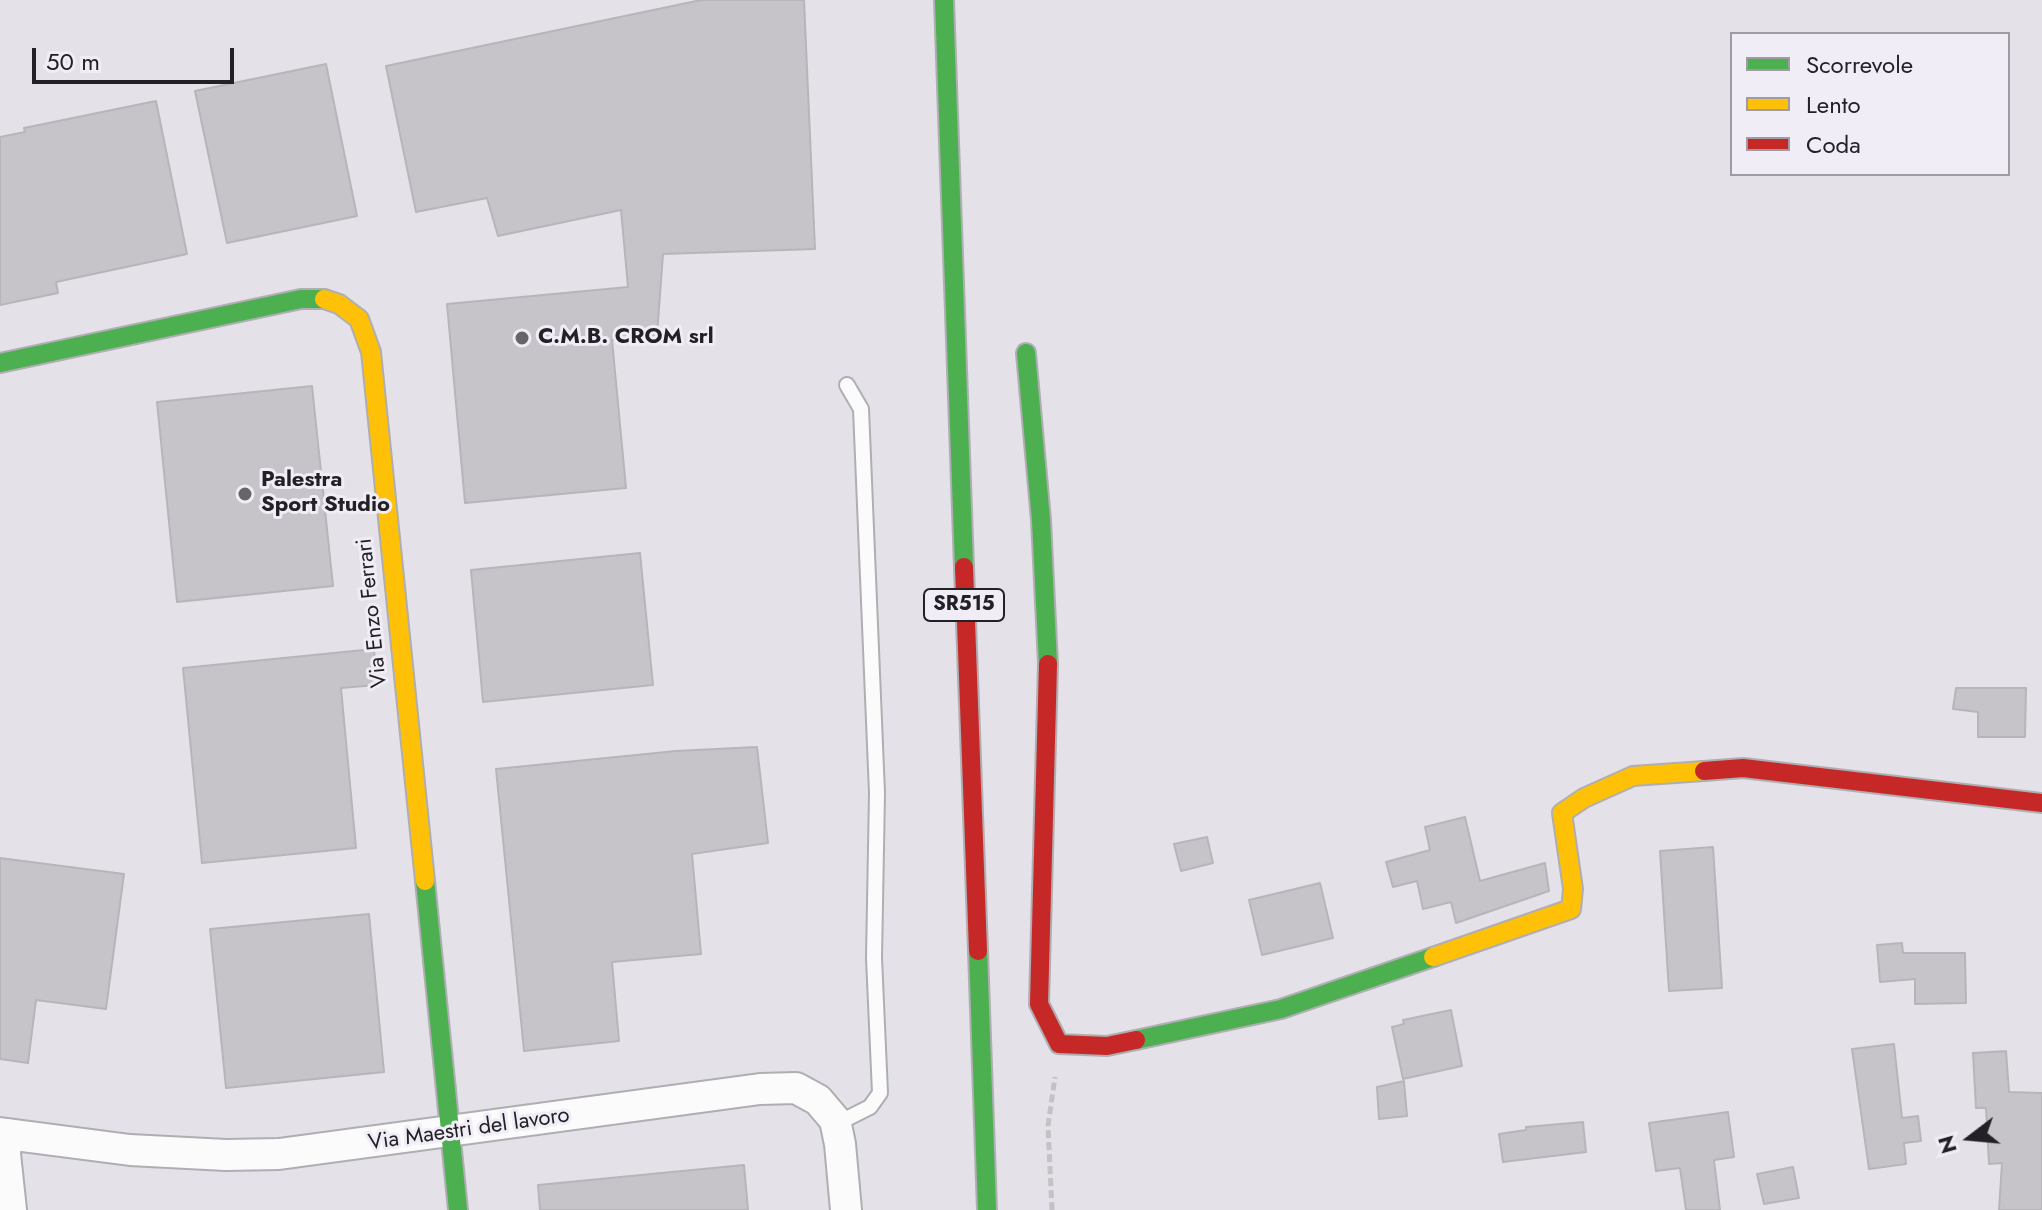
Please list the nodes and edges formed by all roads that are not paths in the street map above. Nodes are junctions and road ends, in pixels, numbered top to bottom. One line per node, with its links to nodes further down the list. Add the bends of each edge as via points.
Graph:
1 (944, 0): 12 (street, SR515)
2 (1026, 353): 5 (street, via 1049,685 1039,1004 1059,1044 1107,1046 1281,1009 1571,909 1562,813 1633,776 1743,768)
3 (0, 363): 7 (street, Via Enzo Ferrari, via 301,299 326,299 359,319 371,352)
4 (847, 385): 6 (lane, via 861,409 877,793 874,958 880,1093 870,1107)
5 (2042, 803)
6 (836, 1124): 7 (street, Via Maestri del lavoro, via 818,1100 796,1088); 11 (street)
7 (450, 1132): 8 (street, Via Maestri del lavoro, via 312,1152 226,1155 130,1150); 10 (street, Via Enzo Ferrari)
8 (4, 1134): 9 (street)
9 (11, 1210)
10 (458, 1210)
11 (846, 1210)
12 (987, 1210)

